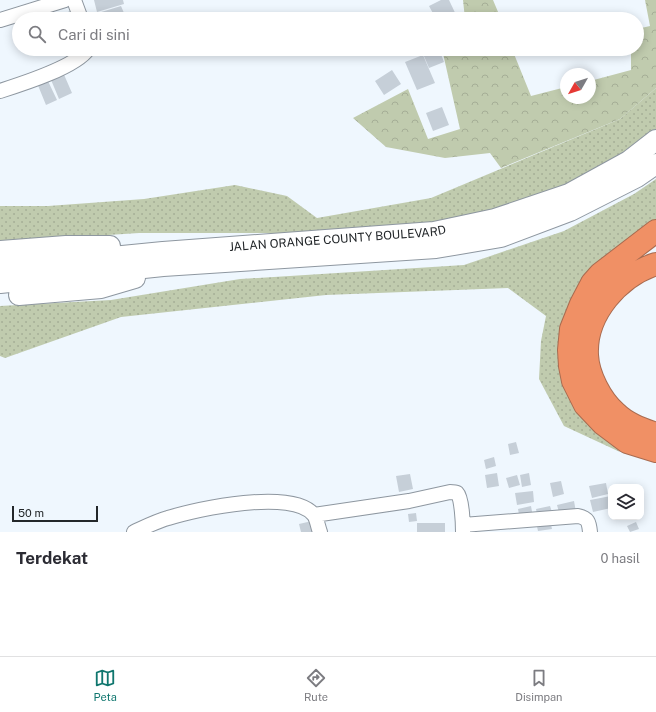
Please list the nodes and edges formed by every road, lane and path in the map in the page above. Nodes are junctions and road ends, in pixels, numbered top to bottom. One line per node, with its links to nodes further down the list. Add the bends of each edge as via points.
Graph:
1 (64, 0): 3 (street)
2 (74, 0): 4 (street)
3 (26, 12)
4 (78, 12)
5 (12, 16): 6 (street)
6 (0, 20)
7 (82, 56): 8 (street, via 74,62)
8 (0, 91)
9 (656, 140): 13 (main road, JALAN ORANGE COUNTY BOULEVARD, via 629,161 569,194 495,219 434,232)
10 (656, 164): 13 (main road, JALAN ORANGE COUNTY BOULEVARD, via 638,177 570,211 501,236 436,248)
11 (656, 231): 19 (highway, via 592,283 571,329 570,366 573,381 585,405 603,424 626,442)
12 (0, 251): 13 (main road, via 107,246)
13 (163, 259): 15 (main road, JALAN ORANGE COUNTY BOULEVARD); 16 (main road, JALAN ORANGE COUNTY BOULEVARD); 17 (main road, via 129,281 101,288)
14 (656, 264): 18 (highway, via 630,276 606,300 597,312 589,332 587,355 590,372 605,402 629,424)
15 (0, 268)
16 (0, 283)
17 (0, 296)
18 (656, 434)
19 (656, 451)
20 (314, 515): 21 (street, via 409,501 450,492 458,494); 22 (street, via 299,505 240,502 203,508 167,518); 23 (street)
21 (463, 528): 24 (street, via 578,516 587,520)
22 (134, 532)
23 (320, 532)
24 (590, 532)

